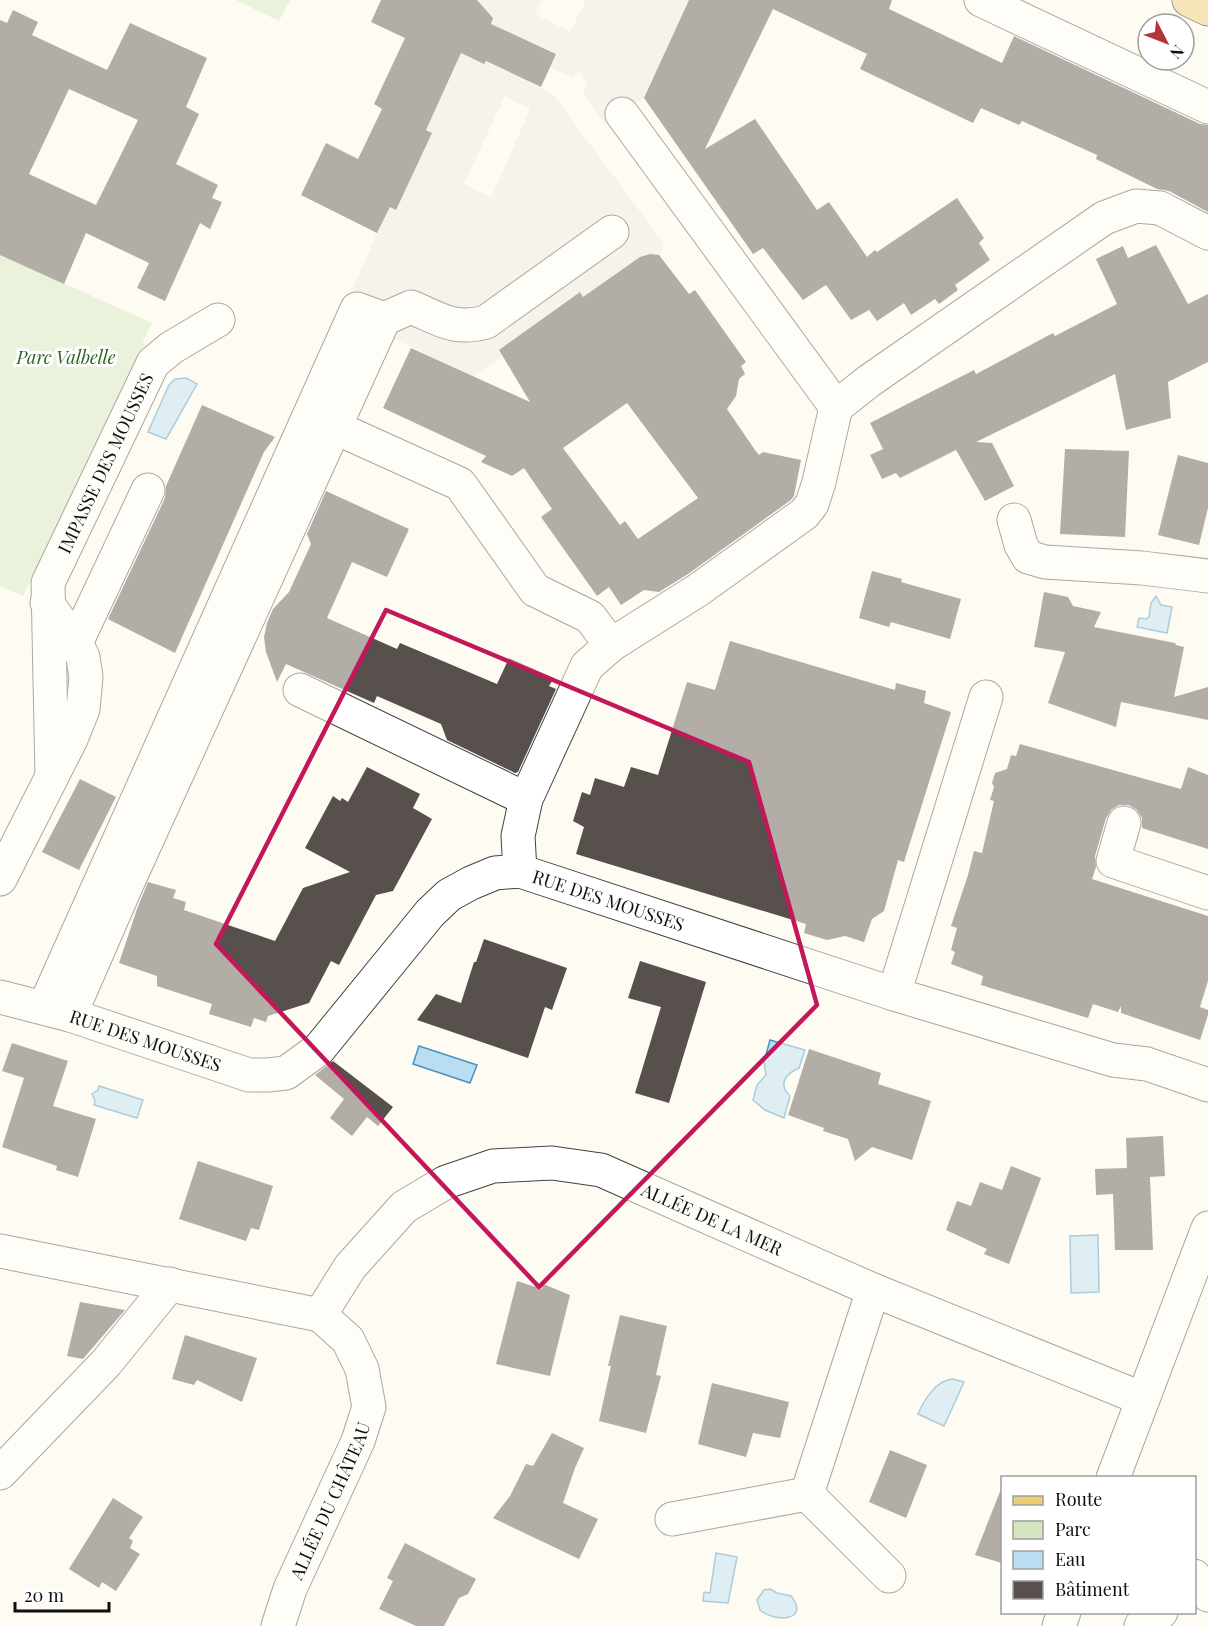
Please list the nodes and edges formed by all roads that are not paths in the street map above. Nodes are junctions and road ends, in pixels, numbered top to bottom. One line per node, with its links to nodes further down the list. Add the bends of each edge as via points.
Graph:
1 (981, 0): 4 (street)
2 (1189, 0): 3 (main road)
3 (1208, 9)
4 (1208, 107)
5 (622, 114): 10 (street)
6 (612, 232): 8 (street, via 486,322 457,326 411,308)
7 (1208, 233): 10 (street, via 1160,208 1136,206 1104,218)
8 (384, 319): 11 (street); 30 (street, via 357,309)
9 (218, 320): 15 (street, IMPASSE DES MOUSSES, via 153,363 48,583)
10 (836, 407): 17 (street, via 819,483 804,514 698,590)
11 (334, 427): 17 (street, via 460,484 535,590 590,617); 30 (street, via 118,904)
12 (148, 490): 16 (street)
13 (1014, 520): 14 (street, via 1028,557 1045,562)
14 (1208, 576)
15 (47, 603): 16 (street, IMPASSE DES MOUSSES); 19 (street, IMPASSE DES MOUSSES)
16 (76, 643): 18 (street, IMPASSE DES MOUSSES)
17 (611, 645): 23 (street, via 587,666)
18 (86, 677): 19 (street); 22 (street, IMPASSE DES MOUSSES, via 83,709)
19 (51, 680): 22 (street, IMPASSE DES MOUSSES)
20 (300, 690): 23 (street)
21 (986, 697): 28 (street)
22 (52, 776): 26 (street, IMPASSE DES MOUSSES)
23 (526, 799): 25 (street, via 518,836)
24 (1124, 823): 27 (street, via 1113,861)
25 (520, 871): 28 (street, RUE DES MOUSSES); 30 (street, RUE DES MOUSSES, via 495,873 449,895 319,1049 286,1072 249,1075)
26 (0, 879)
27 (1208, 893)
28 (894, 994): 31 (street, RUE DES MOUSSES)
29 (0, 997): 30 (street, RUE DES MOUSSES)
30 (57, 1012)
31 (1113, 1060): 32 (street, RUE DES MOUSSES, via 1147,1064); 33 (street, RUE DES MOUSSES, via 1143,1080)
32 (1208, 1085)
33 (1208, 1105)
34 (1208, 1228): 39 (street)
35 (0, 1251): 36 (street)
36 (180, 1286): 38 (street); 40 (street)
37 (873, 1290): 38 (street, ALLÉE DE LA MER, via 601,1170 552,1163 494,1166 446,1182 404,1207 350,1267); 39 (street, ALLÉE DE LA MER); 42 (street)
38 (320, 1315): 48 (street, ALLÉE DU CHÂTEAU, via 348,1340 362,1369 369,1407 358,1441 290,1589)
39 (1143, 1399): 41 (street)
40 (0, 1473)
41 (1114, 1476)
42 (807, 1494): 43 (street); 44 (street)
43 (672, 1519)
44 (889, 1576)
45 (1196, 1579): 46 (street)
46 (1208, 1595)
47 (1158, 1614): 49 (street)
48 (278, 1626)
49 (1141, 1626)

